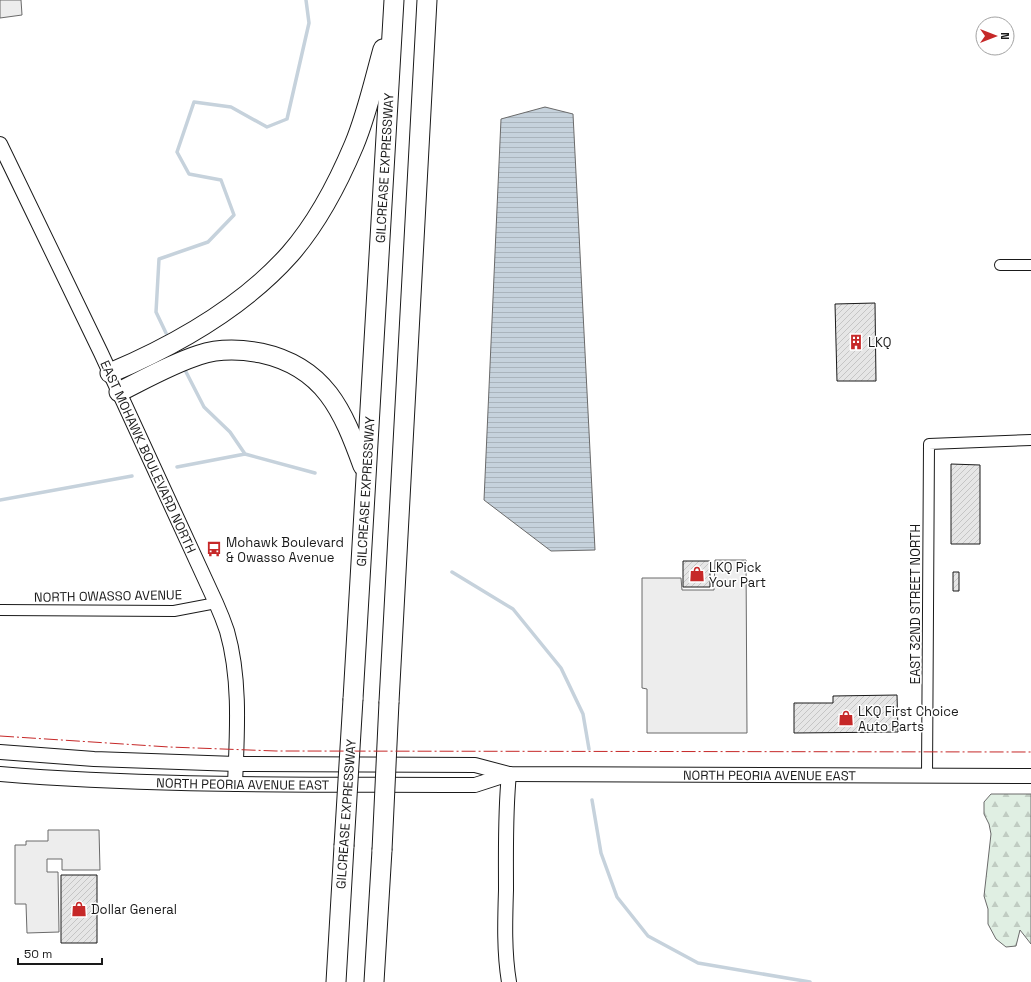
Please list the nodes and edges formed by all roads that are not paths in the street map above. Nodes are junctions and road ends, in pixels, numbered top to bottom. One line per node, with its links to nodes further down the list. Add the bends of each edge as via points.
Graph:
1 (427, 0): 20 (highway, bridge)
2 (394, 7): 6 (highway, via 355,143 316,219 290,253 267,277 199,328); 9 (highway, GILCREASE EXPRESSWAY)
3 (0, 144): 6 (main road, EAST MOHAWK BOULEVARD NORTH)
4 (1031, 264): 5 (street)
5 (1000, 265)
6 (110, 373): 7 (main road, EAST MOHAWK BOULEVARD NORTH)
7 (119, 392): 9 (highway, via 170,366 218,350 237,349 276,357 295,364 325,388 348,424); 10 (main road, EAST MOHAWK BOULEVARD NORTH)
8 (1031, 440): 16 (street, EAST 32ND STREET NORTH, via 929,444)
9 (366, 475): 19 (highway, GILCREASE EXPRESSWAY, bridge)
10 (216, 603): 11 (street, NORTH OWASSO AVENUE, via 174,611); 13 (main road, EAST MOHAWK BOULEVARD NORTH, via 227,631 234,663 237,701)
11 (0, 610)
12 (0, 752): 13 (main road, NORTH PEORIA AVENUE EAST, via 94,759)
13 (236, 764): 15 (main road, NORTH PEORIA AVENUE EAST, via 475,765); 18 (main road, EAST MOHAWK BOULEVARD NORTH)
14 (0, 774): 18 (main road, NORTH PEORIA AVENUE EAST, via 117,781)
15 (509, 774): 16 (main road, NORTH PEORIA AVENUE EAST); 18 (main road, NORTH PEORIA AVENUE EAST, via 475,785); 21 (main road, via 506,811 505,927)
16 (927, 776): 17 (main road, NORTH PEORIA AVENUE EAST)
17 (1031, 776)
18 (235, 784)
19 (336, 982)
20 (374, 982)
21 (509, 982)

